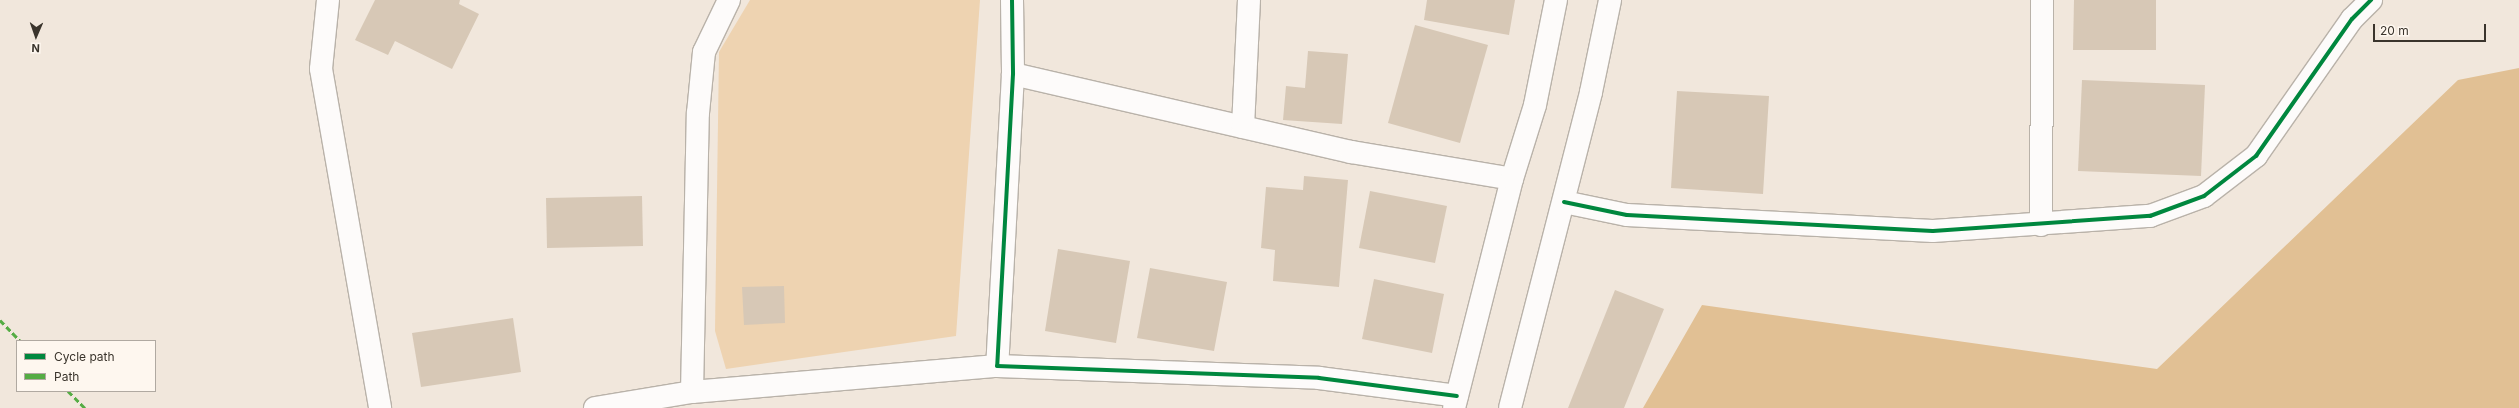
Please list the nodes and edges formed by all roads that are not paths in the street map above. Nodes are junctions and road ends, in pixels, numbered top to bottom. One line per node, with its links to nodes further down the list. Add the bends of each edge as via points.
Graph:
1 (328, 0): 17 (street, via 321,69)
2 (729, 0): 15 (street, via 704,52 698,113)
3 (1012, 0): 9 (street)
4 (1249, 0): 10 (street)
5 (1556, 0): 11 (street, via 1535,105)
6 (1610, 0): 12 (street)
7 (2042, 0): 13 (street)
8 (2371, 0): 13 (street, via 2352,19 2256,156 2232,178 2204,196 2150,216)
9 (1013, 74): 10 (street); 14 (street)
10 (1243, 127): 11 (street, via 1351,152)
11 (1512, 179): 16 (street)
12 (1564, 202): 13 (street, via 1627,215 1933,231); 19 (street)
13 (2041, 225)
14 (997, 366): 15 (street); 16 (street, via 1319,378)
15 (692, 392): 18 (street)
16 (1455, 402)
17 (380, 408)
18 (595, 408)
19 (1510, 408)

